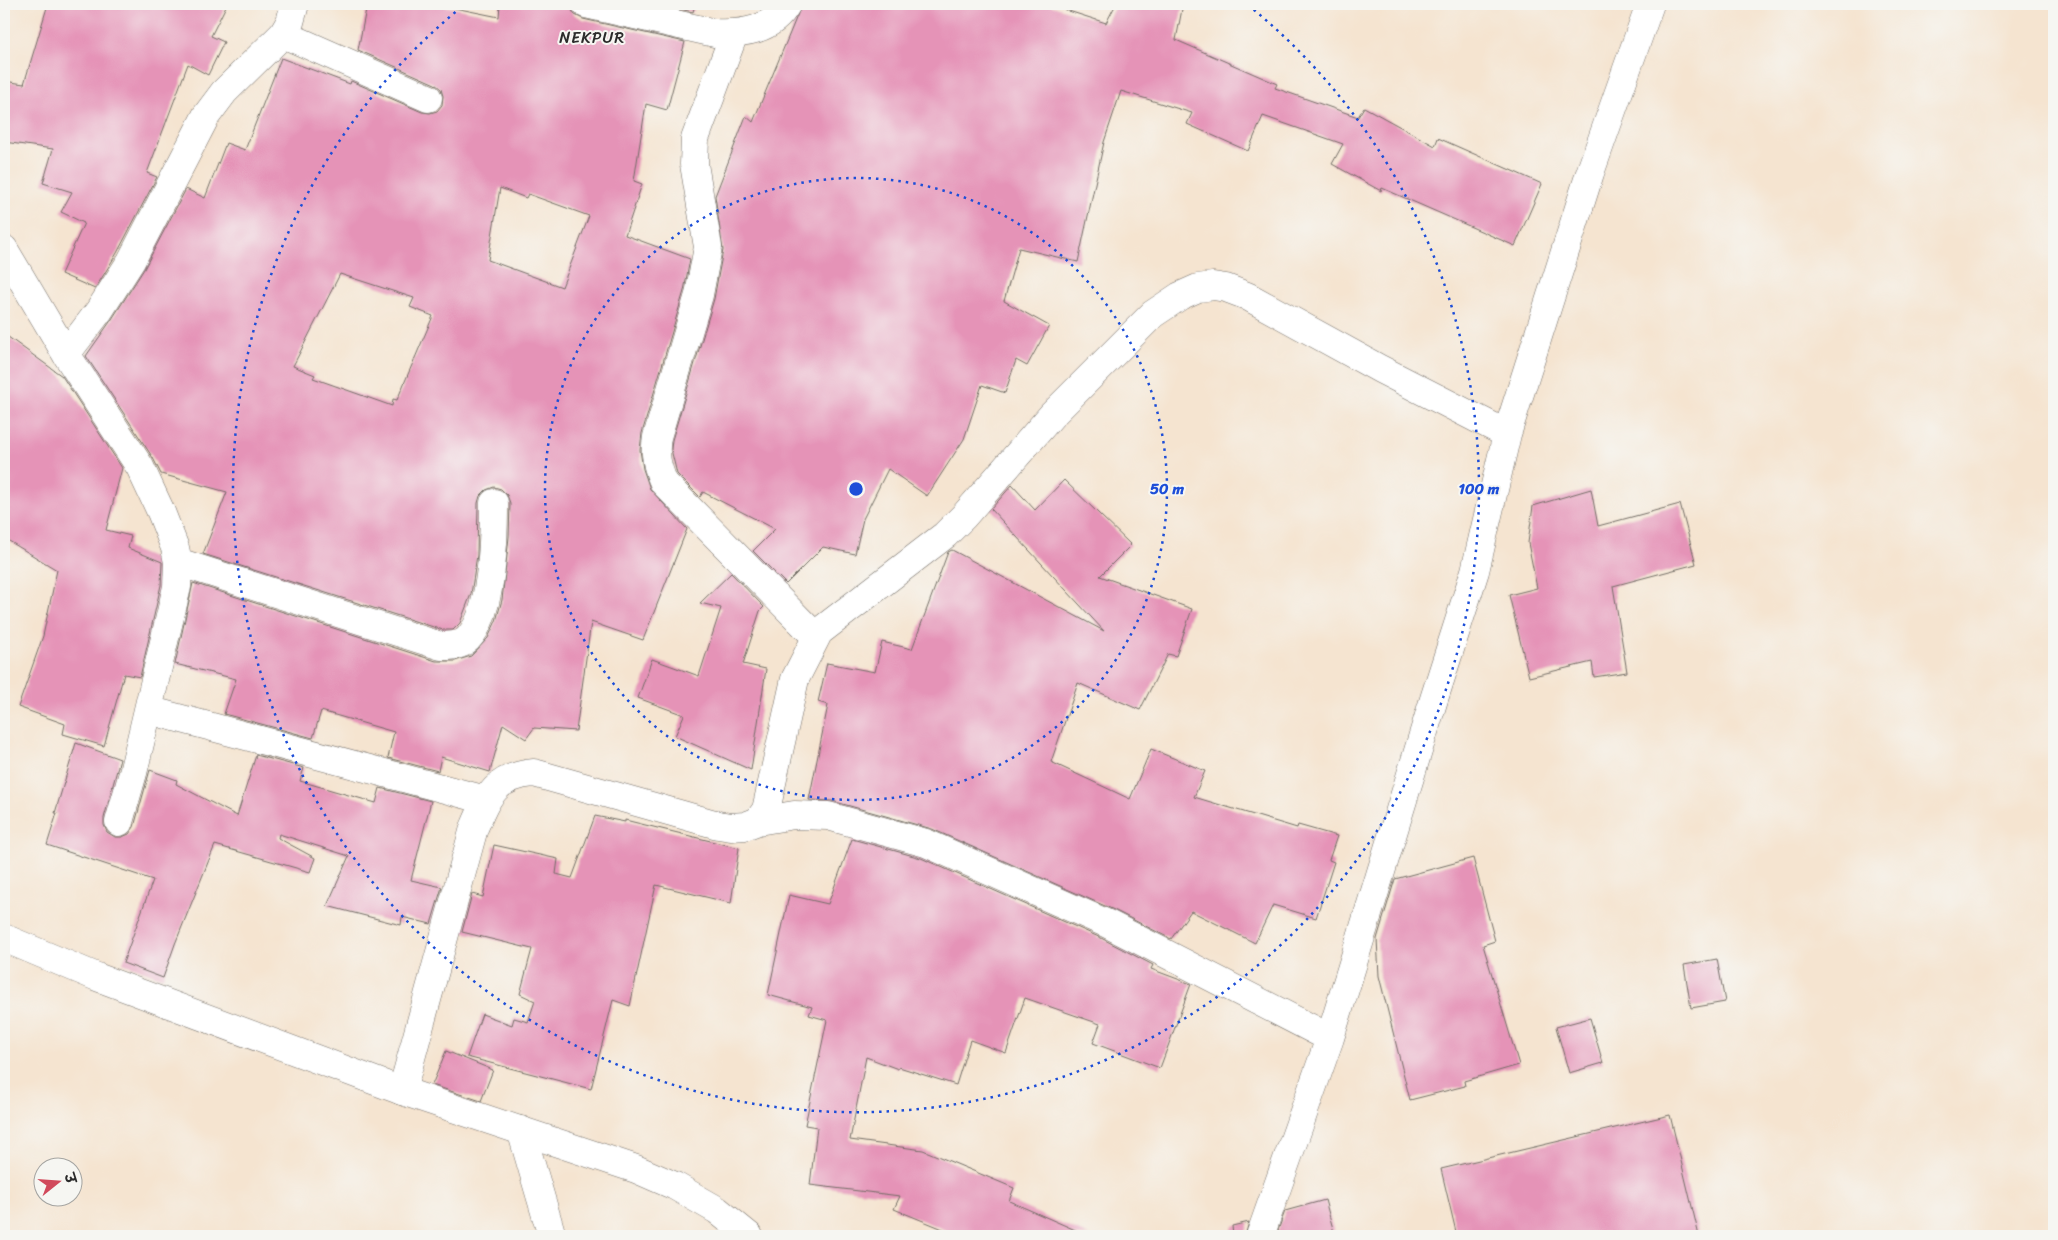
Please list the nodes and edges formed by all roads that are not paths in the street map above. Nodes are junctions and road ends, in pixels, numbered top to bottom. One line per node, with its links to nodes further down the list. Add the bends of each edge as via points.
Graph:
1 (295, 4): 5 (street)
2 (586, 4): 6 (street, via 715,33)
3 (786, 4): 6 (street, via 770,22 756,30)
4 (1650, 4): 10 (street, via 1590,173)
5 (283, 34): 7 (street); 9 (street, via 224,92 206,116 131,261)
6 (734, 34): 13 (street, via 695,139 694,164 708,247 699,295 657,437 657,466 664,483)
7 (428, 98)
8 (4, 249): 9 (street)
9 (66, 354): 12 (street, via 140,467 162,512)
10 (1507, 434): 13 (street, via 1247,296 1226,288 1198,288 1153,314 1052,415 964,516 944,535 840,614); 19 (street, via 1475,570)
11 (494, 503): 12 (street, via 491,571 484,603 476,626 464,642 453,646 441,646)
12 (178, 562): 14 (street, via 176,587)
13 (816, 638): 16 (street, via 795,680 766,810)
14 (148, 710): 15 (street); 17 (street)
15 (486, 800): 16 (street, via 507,778 534,773 718,825 745,826); 20 (street, via 474,828)
16 (758, 821): 19 (street, via 794,815 828,816 926,843 1108,924)
17 (119, 822)
18 (4, 938): 20 (street, via 97,977)
19 (1330, 1038): 24 (street)
20 (402, 1092): 21 (street)
21 (521, 1130): 22 (street); 23 (street, via 636,1169 675,1186 717,1210)
22 (552, 1236)
23 (749, 1236)
24 (1260, 1236)

